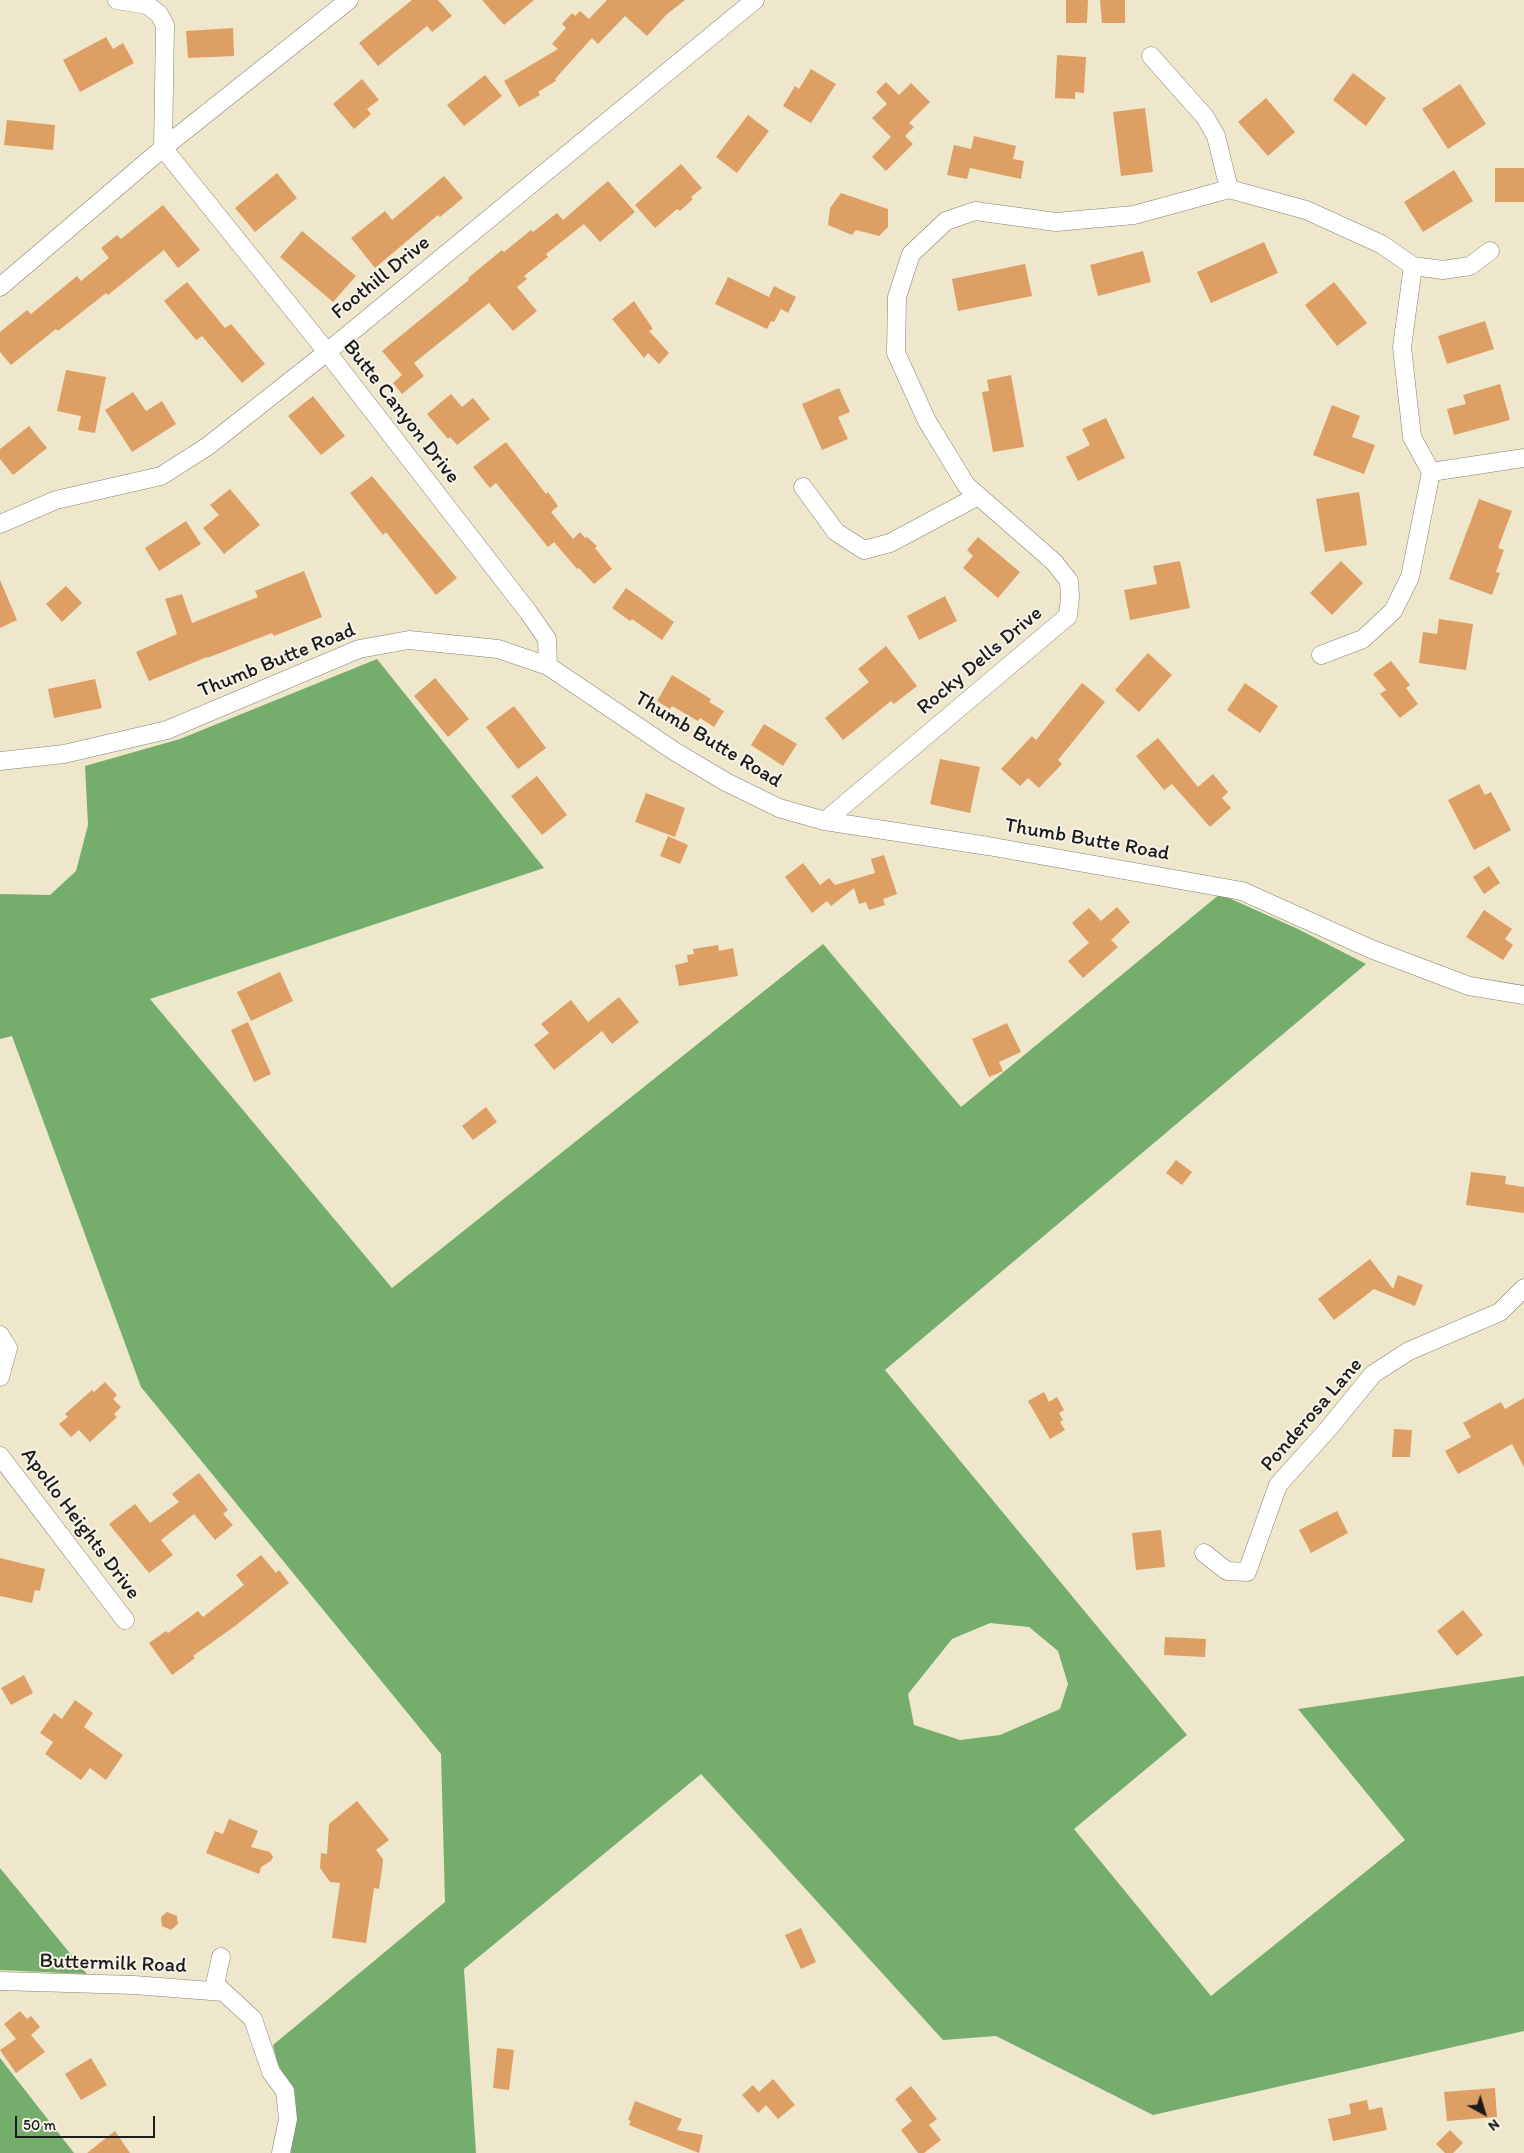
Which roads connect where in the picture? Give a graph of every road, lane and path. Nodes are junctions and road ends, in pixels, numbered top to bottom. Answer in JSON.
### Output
{"nodes":[{"id":1,"x":117,"y":0,"type":"edge"},
{"id":2,"x":349,"y":0,"type":"edge"},
{"id":3,"x":755,"y":0,"type":"edge"},
{"id":4,"x":1151,"y":56,"type":"dead end"},
{"id":5,"x":163,"y":148,"type":"junction"},
{"id":6,"x":1229,"y":189,"type":"junction"},
{"id":7,"x":1490,"y":251,"type":"dead end"},
{"id":8,"x":1413,"y":266,"type":"junction"},
{"id":9,"x":0,"y":287,"type":"edge"},
{"id":10,"x":327,"y":352,"type":"junction"},
{"id":11,"x":1524,"y":458,"type":"edge"},
{"id":12,"x":1431,"y":472,"type":"junction"},
{"id":13,"x":803,"y":487,"type":"dead end"},
{"id":14,"x":978,"y":496,"type":"junction"},
{"id":15,"x":0,"y":524,"type":"edge"},
{"id":16,"x":1321,"y":655,"type":"dead end"},
{"id":17,"x":548,"y":666,"type":"junction"},
{"id":18,"x":0,"y":761,"type":"edge"},
{"id":19,"x":825,"y":821,"type":"junction"},
{"id":20,"x":1524,"y":995,"type":"edge"},
{"id":21,"x":1524,"y":1288,"type":"edge"},
{"id":22,"x":0,"y":1335,"type":"edge"},
{"id":23,"x":0,"y":1377,"type":"edge"},
{"id":24,"x":0,"y":1456,"type":"edge"},
{"id":25,"x":1204,"y":1553,"type":"dead end"},
{"id":26,"x":125,"y":1620,"type":"dead end"},
{"id":27,"x":221,"y":1957,"type":"dead end"},
{"id":28,"x":0,"y":1981,"type":"edge"},
{"id":29,"x":224,"y":1992,"type":"junction"},
{"id":30,"x":281,"y":2153,"type":"edge"}],
"edges":[{"from":1,"to":5,"type":"street"},
{"from":2,"to":5,"type":"street"},
{"from":3,"to":10,"type":"street","name":"Foothill Drive"},
{"from":4,"to":6,"type":"street"},
{"from":5,"to":9,"type":"street"},
{"from":5,"to":10,"type":"street","name":"Butte Canyon Drive"},
{"from":6,"to":8,"type":"street"},
{"from":6,"to":14,"type":"street","name":"Rocky Dells Drive"},
{"from":7,"to":8,"type":"street"},
{"from":8,"to":12,"type":"street"},
{"from":10,"to":15,"type":"street","name":"Foothill Drive"},
{"from":10,"to":17,"type":"street","name":"Butte Canyon Drive"},
{"from":11,"to":12,"type":"street"},
{"from":12,"to":16,"type":"street"},
{"from":13,"to":14,"type":"street"},
{"from":14,"to":19,"type":"street","name":"Rocky Dells Drive"},
{"from":17,"to":18,"type":"street","name":"Thumb Butte Road"},
{"from":17,"to":19,"type":"street","name":"Thumb Butte Road"},
{"from":19,"to":20,"type":"street","name":"Thumb Butte Road"},
{"from":21,"to":25,"type":"street","name":"Ponderosa Lane"},
{"from":22,"to":23,"type":"street"},
{"from":24,"to":26,"type":"street","name":"Apollo Heights Drive"},
{"from":27,"to":29,"type":"street"},
{"from":28,"to":29,"type":"street","name":"Buttermilk Road"},
{"from":29,"to":30,"type":"street"}]}
